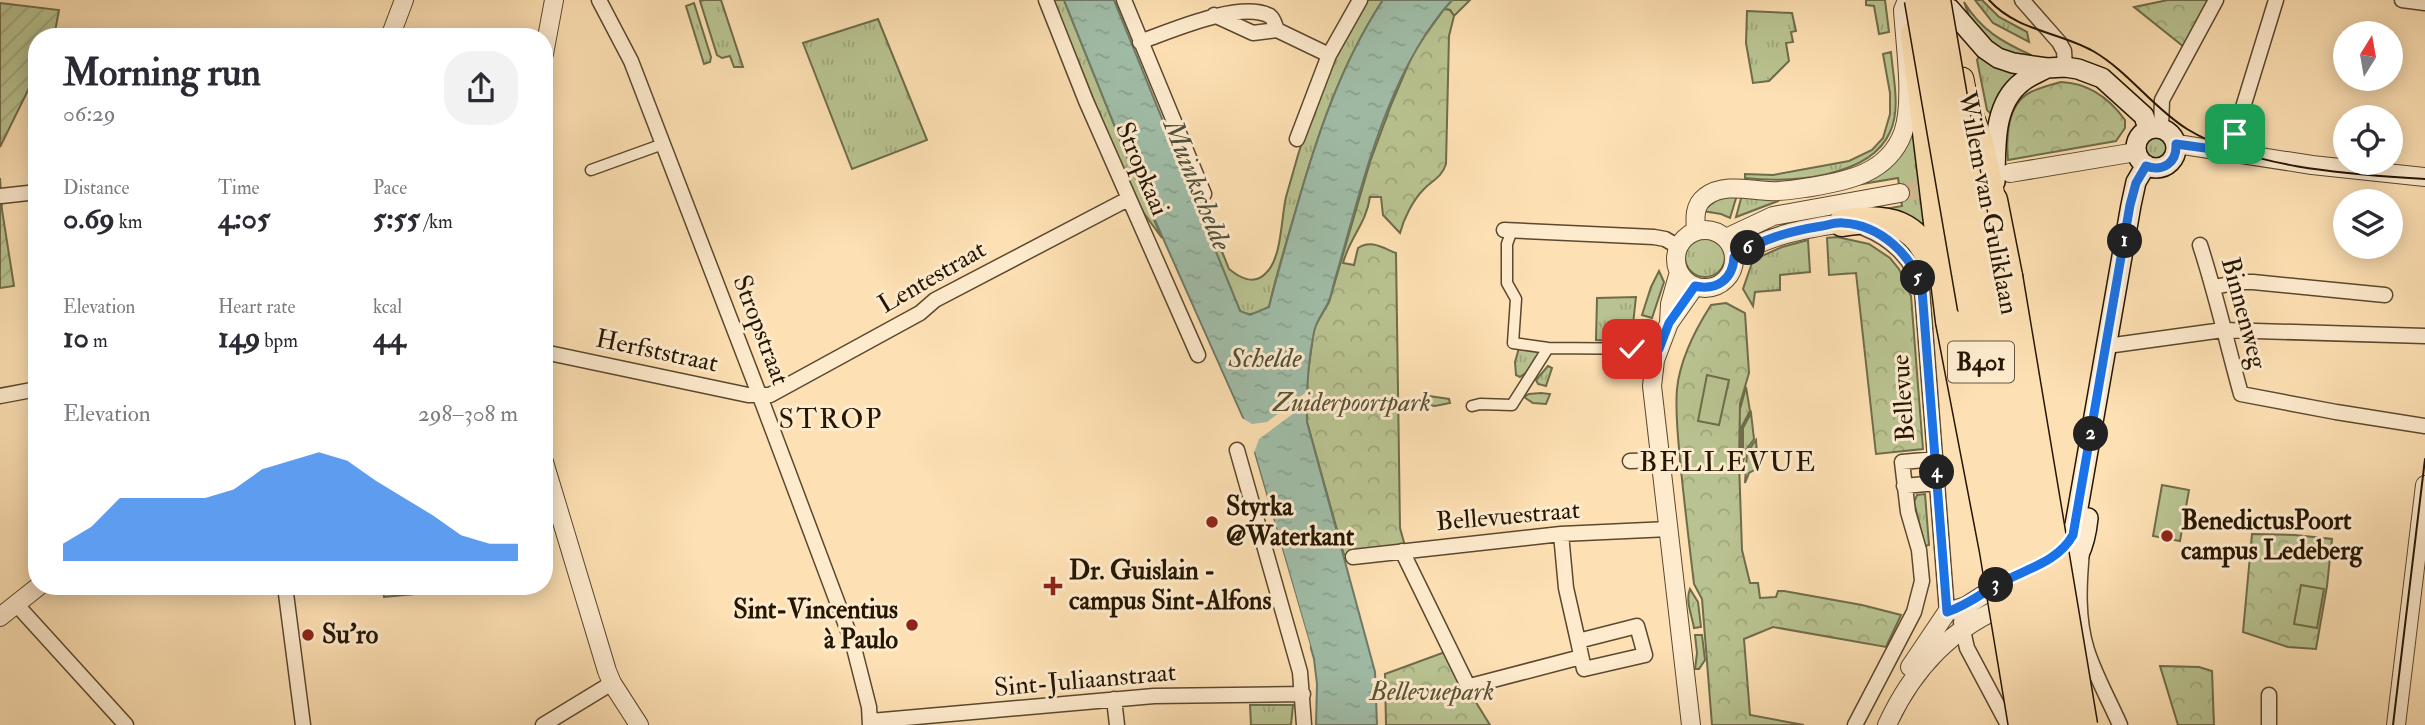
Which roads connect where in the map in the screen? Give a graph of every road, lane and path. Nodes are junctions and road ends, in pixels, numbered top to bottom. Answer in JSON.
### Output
{"nodes":[{"id":1,"x":404,"y":0,"type":"edge"},
{"id":2,"x":554,"y":0,"type":"edge"},
{"id":3,"x":599,"y":0,"type":"edge"},
{"id":4,"x":1046,"y":0,"type":"edge"},
{"id":5,"x":1124,"y":0,"type":"edge"},
{"id":6,"x":1360,"y":0,"type":"edge"},
{"id":7,"x":2022,"y":0,"type":"edge"},
{"id":8,"x":2216,"y":0,"type":"edge"},
{"id":9,"x":2276,"y":0,"type":"edge"},
{"id":10,"x":2402,"y":0,"type":"edge"},
{"id":11,"x":1945,"y":3,"type":"edge"},
{"id":12,"x":2425,"y":3,"type":"edge"},
{"id":13,"x":1912,"y":4,"type":"edge"},
{"id":14,"x":1214,"y":15,"type":"junction"},
{"id":15,"x":393,"y":28,"type":"edge"},
{"id":16,"x":549,"y":28,"type":"edge"},
{"id":17,"x":1278,"y":30,"type":"junction"},
{"id":18,"x":1140,"y":42,"type":"junction"},
{"id":19,"x":1329,"y":55,"type":"junction"},
{"id":20,"x":2056,"y":67,"type":"junction"},
{"id":21,"x":1966,"y":100,"type":"junction"},
{"id":22,"x":2155,"y":129,"type":"junction"},
{"id":23,"x":1297,"y":139,"type":"dead end"},
{"id":24,"x":663,"y":144,"type":"junction"},
{"id":25,"x":2176,"y":144,"type":"junction"},
{"id":26,"x":2227,"y":151,"type":"junction"},
{"id":27,"x":2141,"y":159,"type":"junction"},
{"id":28,"x":591,"y":170,"type":"dead end"},
{"id":29,"x":2010,"y":173,"type":"dead end"},
{"id":30,"x":2424,"y":177,"type":"edge"},
{"id":31,"x":28,"y":193,"type":"edge"},
{"id":32,"x":1900,"y":193,"type":"tunnel mouth"},
{"id":33,"x":1204,"y":194,"type":"dead end"},
{"id":34,"x":1,"y":196,"type":"edge"},
{"id":35,"x":1128,"y":199,"type":"junction"},
{"id":36,"x":1994,"y":200,"type":"junction"},
{"id":37,"x":1842,"y":223,"type":"junction"},
{"id":38,"x":1508,"y":230,"type":"joint"},
{"id":39,"x":1696,"y":231,"type":"junction"},
{"id":40,"x":1726,"y":238,"type":"junction"},
{"id":41,"x":2200,"y":245,"type":"dead end"},
{"id":42,"x":1679,"y":247,"type":"junction"},
{"id":43,"x":1734,"y":257,"type":"junction"},
{"id":44,"x":1679,"y":272,"type":"junction"},
{"id":45,"x":1695,"y":286,"type":"junction"},
{"id":46,"x":2214,"y":288,"type":"junction"},
{"id":47,"x":2385,"y":295,"type":"dead end"},
{"id":48,"x":1949,"y":321,"type":"junction"},
{"id":49,"x":1669,"y":323,"type":"junction"},
{"id":50,"x":2223,"y":330,"type":"junction"},
{"id":51,"x":2425,"y":336,"type":"edge"},
{"id":52,"x":1548,"y":348,"type":"junction"},
{"id":53,"x":1659,"y":349,"type":"junction"},
{"id":54,"x":553,"y":354,"type":"edge"},
{"id":55,"x":1198,"y":355,"type":"dead end"},
{"id":56,"x":2105,"y":356,"type":"junction"},
{"id":57,"x":28,"y":391,"type":"edge"},
{"id":58,"x":0,"y":396,"type":"edge"},
{"id":59,"x":760,"y":396,"type":"junction"},
{"id":60,"x":1472,"y":406,"type":"dead end"},
{"id":61,"x":2425,"y":426,"type":"edge"},
{"id":62,"x":1237,"y":450,"type":"dead end"},
{"id":63,"x":1936,"y":459,"type":"junction"},
{"id":64,"x":1660,"y":460,"type":"junction"},
{"id":65,"x":1630,"y":461,"type":"dead end"},
{"id":66,"x":1937,"y":483,"type":"junction"},
{"id":67,"x":2425,"y":485,"type":"edge"},
{"id":68,"x":1904,"y":486,"type":"junction"},
{"id":69,"x":553,"y":491,"type":"edge"},
{"id":70,"x":1669,"y":528,"type":"junction"},
{"id":71,"x":1560,"y":534,"type":"junction"},
{"id":72,"x":2082,"y":550,"type":"junction"},
{"id":73,"x":1402,"y":551,"type":"junction"},
{"id":74,"x":1353,"y":557,"type":"dead end"},
{"id":75,"x":2038,"y":565,"type":"junction"},
{"id":76,"x":2043,"y":592,"type":"junction"},
{"id":77,"x":28,"y":595,"type":"edge"},
{"id":78,"x":286,"y":595,"type":"edge"},
{"id":79,"x":16,"y":604,"type":"junction"},
{"id":80,"x":1966,"y":606,"type":"junction"},
{"id":81,"x":1947,"y":612,"type":"junction"},
{"id":82,"x":0,"y":617,"type":"edge"},
{"id":83,"x":1963,"y":630,"type":"junction"},
{"id":84,"x":1578,"y":641,"type":"junction"},
{"id":85,"x":1581,"y":657,"type":"junction"},
{"id":86,"x":612,"y":683,"type":"junction"},
{"id":87,"x":1303,"y":694,"type":"junction"},
{"id":88,"x":2269,"y":695,"type":"dead end"},
{"id":89,"x":1114,"y":699,"type":"junction"},
{"id":90,"x":1896,"y":707,"type":"junction"},
{"id":91,"x":871,"y":723,"type":"edge"},
{"id":92,"x":126,"y":725,"type":"edge"},
{"id":93,"x":303,"y":725,"type":"edge"},
{"id":94,"x":543,"y":725,"type":"edge"},
{"id":95,"x":639,"y":725,"type":"edge"},
{"id":96,"x":1117,"y":725,"type":"edge"},
{"id":97,"x":1304,"y":725,"type":"edge"},
{"id":98,"x":1691,"y":725,"type":"edge"},
{"id":99,"x":1855,"y":725,"type":"edge"},
{"id":100,"x":1887,"y":725,"type":"edge"},
{"id":101,"x":2008,"y":725,"type":"edge"},
{"id":102,"x":2022,"y":725,"type":"edge"},
{"id":103,"x":2043,"y":725,"type":"edge"},
{"id":104,"x":2062,"y":725,"type":"edge"},
{"id":105,"x":2084,"y":725,"type":"edge"},
{"id":106,"x":2120,"y":725,"type":"edge"},
{"id":107,"x":2269,"y":725,"type":"edge"},
{"id":108,"x":2396,"y":725,"type":"edge"}],
"edges":[{"from":1,"to":15,"type":"street"},
{"from":2,"to":16,"type":"street"},
{"from":3,"to":24,"type":"street","name":"Stropstraat"},
{"from":4,"to":35,"type":"street","name":"Stropkaai"},
{"from":5,"to":18,"type":"street"},
{"from":6,"to":19,"type":"street"},
{"from":7,"to":20,"type":"street"},
{"from":8,"to":22,"type":"street"},
{"from":9,"to":26,"type":"street"},
{"from":10,"to":12,"type":"street"},
{"from":11,"to":20,"type":"main road"},
{"from":11,"to":21,"type":"main road","name":"Willem van Guliklaan"},
{"from":11,"to":104,"type":"highway","number":"B401","bridge":true},
{"from":13,"to":39,"type":"street"},
{"from":13,"to":48,"type":"highway"},
{"from":13,"to":75,"type":"main road","name":"Willem van Guliklaan"},
{"from":13,"to":103,"type":"highway","number":"B401","bridge":true},
{"from":14,"to":17,"type":"street"},
{"from":14,"to":17,"type":"street"},
{"from":14,"to":18,"type":"street"},
{"from":17,"to":19,"type":"street"},
{"from":18,"to":33,"type":"street"},
{"from":19,"to":23,"type":"street"},
{"from":20,"to":22,"type":"main road"},
{"from":20,"to":36,"type":"main road"},
{"from":21,"to":36,"type":"main road"},
{"from":21,"to":75,"type":"main road","name":"Willem van Guliklaan"},
{"from":22,"to":25,"type":"main road"},
{"from":22,"to":27,"type":"main road"},
{"from":24,"to":28,"type":"street"},
{"from":24,"to":59,"type":"street","name":"Stropstraat"},
{"from":25,"to":26,"type":"street"},
{"from":25,"to":27,"type":"main road"},
{"from":26,"to":30,"type":"street"},
{"from":27,"to":29,"type":"street"},
{"from":27,"to":56,"type":"main road"},
{"from":31,"to":34,"type":"street"},
{"from":32,"to":40,"type":"street"},
{"from":35,"to":55,"type":"street","name":"Stropkaai"},
{"from":35,"to":59,"type":"street","name":"Lentestraat"},
{"from":36,"to":105,"type":"highway","bridge":true},
{"from":37,"to":43,"type":"street"},
{"from":37,"to":48,"type":"highway"},
{"from":37,"to":63,"type":"street","name":"Bellevue"},
{"from":38,"to":42,"type":"street"},
{"from":38,"to":52,"type":"street"},
{"from":39,"to":40,"type":"street"},
{"from":39,"to":42,"type":"street"},
{"from":40,"to":43,"type":"street"},
{"from":41,"to":46,"type":"street","name":"Binnenweg"},
{"from":42,"to":44,"type":"street"},
{"from":43,"to":45,"type":"street"},
{"from":44,"to":45,"type":"street"},
{"from":44,"to":49,"type":"street"},
{"from":45,"to":49,"type":"street"},
{"from":46,"to":47,"type":"street"},
{"from":46,"to":50,"type":"street","name":"Binnenweg"},
{"from":48,"to":102,"type":"highway","bridge":true},
{"from":49,"to":53,"type":"street"},
{"from":50,"to":51,"type":"street"},
{"from":50,"to":56,"type":"street"},
{"from":50,"to":61,"type":"street","name":"Binnenweg"},
{"from":52,"to":53,"type":"street"},
{"from":52,"to":60,"type":"street"},
{"from":53,"to":64,"type":"street"},
{"from":54,"to":59,"type":"street","name":"Herfststraat"},
{"from":56,"to":72,"type":"main road"},
{"from":56,"to":75,"type":"main road"},
{"from":57,"to":58,"type":"street"},
{"from":59,"to":91,"type":"street","name":"Stropstraat"},
{"from":62,"to":87,"type":"street"},
{"from":63,"to":66,"type":"street","name":"Bellevue"},
{"from":63,"to":68,"type":"street"},
{"from":64,"to":65,"type":"street"},
{"from":64,"to":70,"type":"street"},
{"from":66,"to":68,"type":"street"},
{"from":66,"to":81,"type":"street","name":"Bellevue"},
{"from":67,"to":108,"type":"street"},
{"from":68,"to":99,"type":"street"},
{"from":69,"to":86,"type":"street"},
{"from":70,"to":71,"type":"street","name":"Bellevuestraat"},
{"from":70,"to":98,"type":"street"},
{"from":71,"to":73,"type":"street","name":"Bellevuestraat"},
{"from":71,"to":84,"type":"street"},
{"from":72,"to":76,"type":"main road"},
{"from":72,"to":106,"type":"street"},
{"from":73,"to":74,"type":"street","name":"Bellevuestraat"},
{"from":73,"to":85,"type":"street"},
{"from":75,"to":76,"type":"main road"},
{"from":75,"to":80,"type":"street"},
{"from":76,"to":83,"type":"street"},
{"from":76,"to":104,"type":"main road"},
{"from":76,"to":105,"type":"main road"},
{"from":77,"to":79,"type":"street"},
{"from":78,"to":93,"type":"street"},
{"from":79,"to":82,"type":"street"},
{"from":79,"to":92,"type":"street"},
{"from":80,"to":81,"type":"street"},
{"from":80,"to":83,"type":"street"},
{"from":81,"to":90,"type":"street"},
{"from":83,"to":90,"type":"street"},
{"from":83,"to":101,"type":"street"},
{"from":84,"to":85,"type":"street"},
{"from":84,"to":85,"type":"street"},
{"from":86,"to":94,"type":"street"},
{"from":86,"to":95,"type":"street"},
{"from":87,"to":89,"type":"street","name":"Sint-Juliaanstraat"},
{"from":87,"to":97,"type":"street"},
{"from":88,"to":107,"type":"street"},
{"from":89,"to":91,"type":"street","name":"Sint-Juliaanstraat"},
{"from":89,"to":96,"type":"street"},
{"from":90,"to":100,"type":"street"}]}
